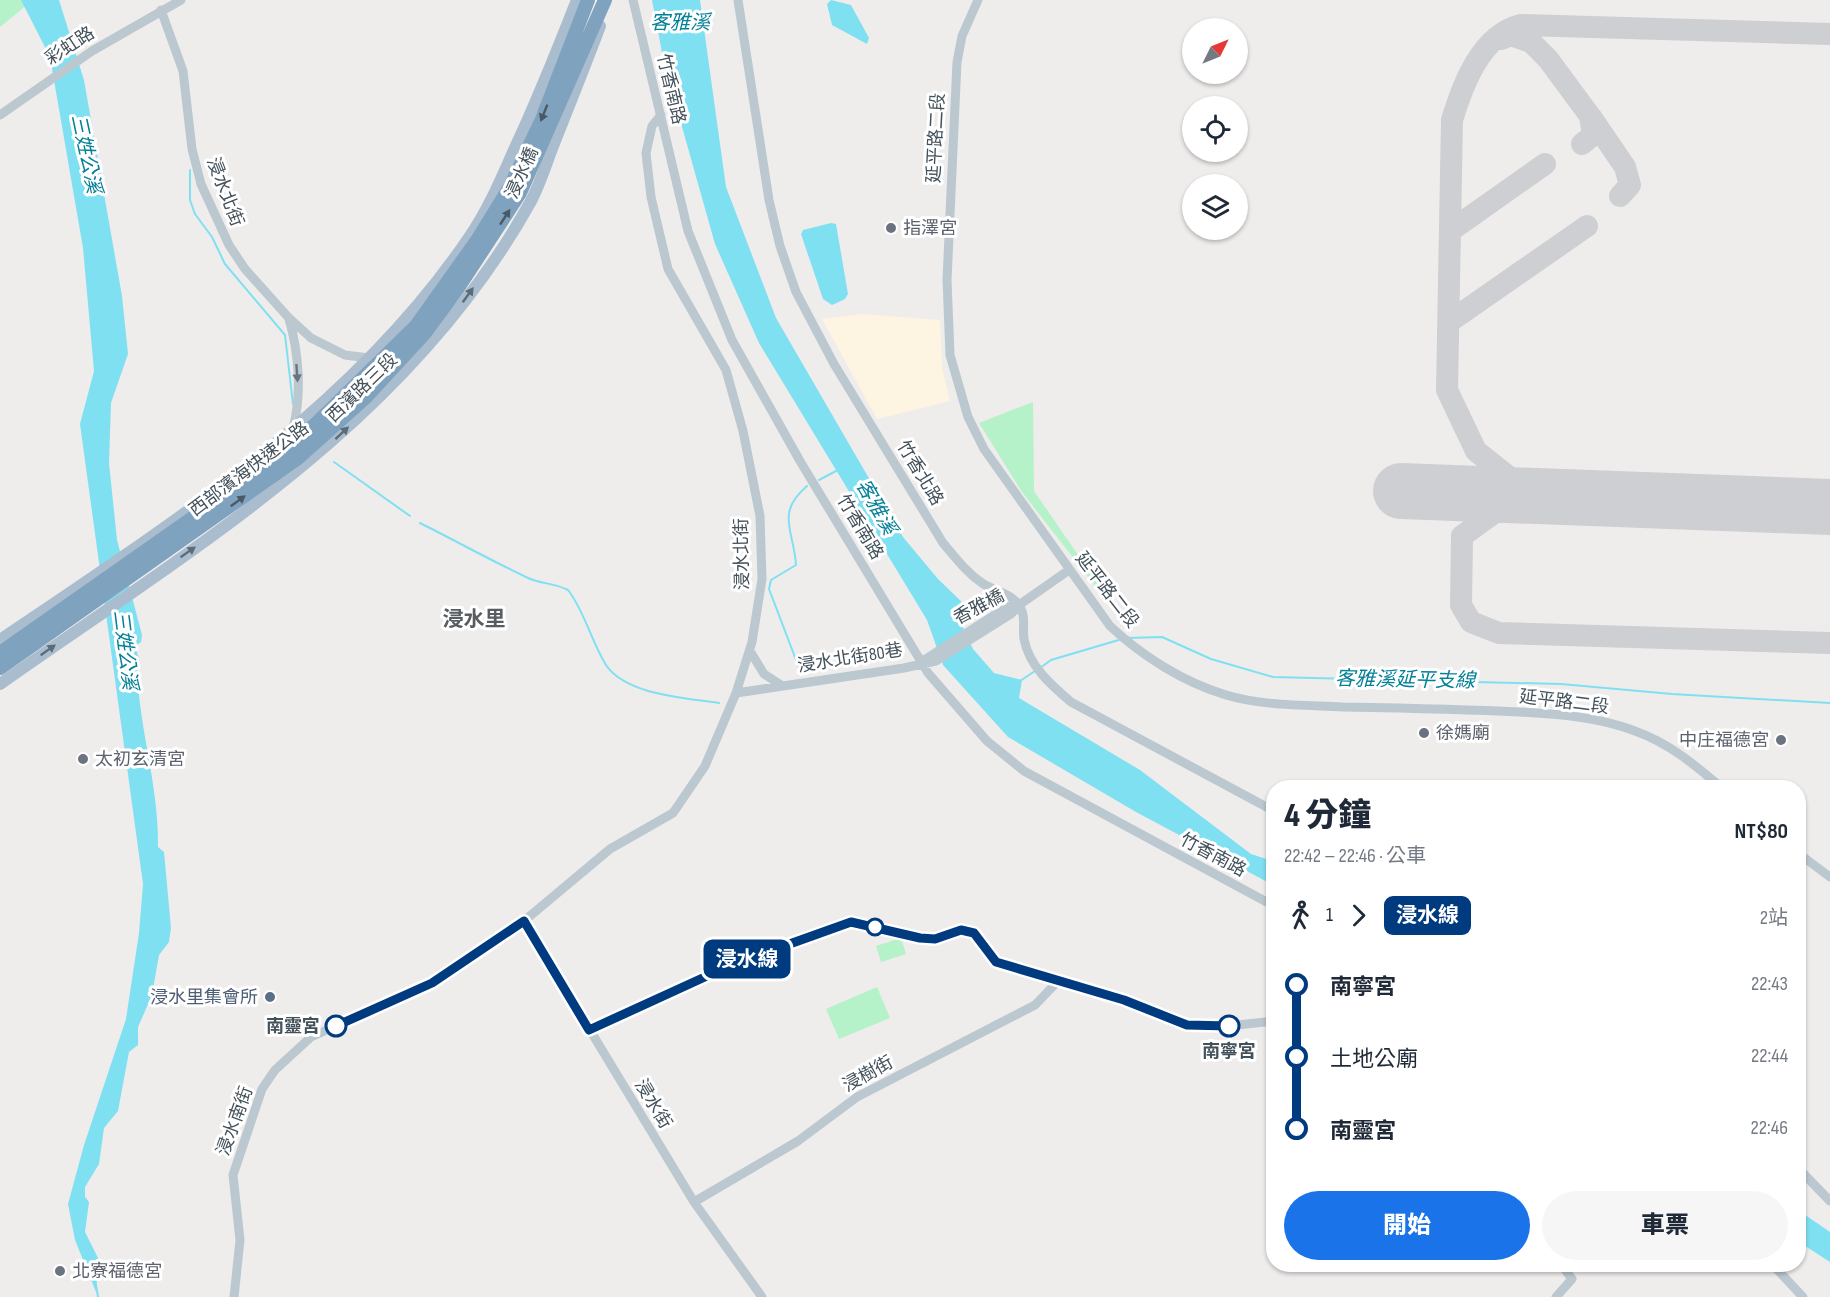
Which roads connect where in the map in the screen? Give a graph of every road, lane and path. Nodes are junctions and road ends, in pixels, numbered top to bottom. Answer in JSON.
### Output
{"nodes":[{"id":1,"x":181,"y":0,"type":"edge"},
{"id":2,"x":577,"y":0,"type":"edge"},
{"id":3,"x":588,"y":0,"type":"edge"},
{"id":4,"x":604,"y":0,"type":"edge"},
{"id":5,"x":610,"y":0,"type":"edge"},
{"id":6,"x":633,"y":0,"type":"edge"},
{"id":7,"x":738,"y":0,"type":"edge"},
{"id":8,"x":978,"y":0,"type":"edge"},
{"id":9,"x":161,"y":10,"type":"junction"},
{"id":10,"x":0,"y":115,"type":"edge"},
{"id":11,"x":661,"y":115,"type":"junction"},
{"id":12,"x":288,"y":317,"type":"junction"},
{"id":13,"x":420,"y":331,"type":"junction"},
{"id":14,"x":369,"y":358,"type":"junction"},
{"id":15,"x":293,"y":428,"type":"junction"},
{"id":16,"x":1069,"y":570,"type":"junction"},
{"id":17,"x":139,"y":572,"type":"junction"},
{"id":18,"x":101,"y":592,"type":"junction"},
{"id":19,"x":1018,"y":605,"type":"junction"},
{"id":20,"x":0,"y":640,"type":"edge"},
{"id":21,"x":750,"y":651,"type":"junction"},
{"id":22,"x":0,"y":652,"type":"edge"},
{"id":23,"x":921,"y":662,"type":"junction"},
{"id":24,"x":0,"y":668,"type":"edge"},
{"id":25,"x":0,"y":684,"type":"edge"},
{"id":26,"x":784,"y":686,"type":"junction"},
{"id":27,"x":736,"y":693,"type":"junction"},
{"id":28,"x":1713,"y":780,"type":"edge"},
{"id":29,"x":1266,"y":807,"type":"edge"},
{"id":30,"x":1806,"y":859,"type":"edge"},
{"id":31,"x":1830,"y":877,"type":"edge"},
{"id":32,"x":1266,"y":902,"type":"edge"},
{"id":33,"x":524,"y":921,"type":"junction"},
{"id":34,"x":1266,"y":1022,"type":"edge"},
{"id":35,"x":1806,"y":1176,"type":"edge"},
{"id":36,"x":1830,"y":1201,"type":"edge"},
{"id":37,"x":694,"y":1202,"type":"junction"},
{"id":38,"x":1567,"y":1272,"type":"edge"},
{"id":39,"x":1780,"y":1272,"type":"edge"},
{"id":40,"x":234,"y":1297,"type":"edge"},
{"id":41,"x":762,"y":1297,"type":"edge"},
{"id":42,"x":1556,"y":1297,"type":"edge"},
{"id":43,"x":1803,"y":1297,"type":"edge"}],
"edges":[{"from":1,"to":9,"type":"street"},
{"from":2,"to":13,"type":"main road","name":"浸水橋"},
{"from":3,"to":13,"type":"highway","name":"浸水橋","one_way":true},
{"from":13,"to":4,"type":"highway","name":"浸水橋","one_way":true},
{"from":13,"to":5,"type":"main road","name":"浸水橋","one_way":true},
{"from":6,"to":11,"type":"street","name":"竹香南路"},
{"from":7,"to":19,"type":"street","name":"竹香北路"},
{"from":8,"to":16,"type":"street","name":"延平路二段"},
{"from":9,"to":10,"type":"street","name":"彩虹路"},
{"from":9,"to":12,"type":"street","name":"浸水北街"},
{"from":11,"to":21,"type":"street","name":"浸水北街"},
{"from":11,"to":23,"type":"street","name":"竹香南路"},
{"from":12,"to":14,"type":"street","name":"浸水北街"},
{"from":12,"to":15,"type":"street","name":"浸水北街","one_way":true},
{"from":13,"to":14,"type":"main road","name":"西濱路三段"},
{"from":13,"to":17,"type":"highway","name":"西部濱海快速公路"},
{"from":17,"to":13,"type":"main road","name":"西濱路三段","one_way":true},
{"from":14,"to":15,"type":"main road","name":"西濱路三段"},
{"from":15,"to":18,"type":"main road","name":"西濱路三段"},
{"from":16,"to":19,"type":"street"},
{"from":16,"to":28,"type":"street","name":"延平路二段"},
{"from":17,"to":18,"type":"highway","name":"西部濱海快速公路"},
{"from":17,"to":18,"type":"main road","name":"西濱路三段"},
{"from":18,"to":20,"type":"main road"},
{"from":18,"to":22,"type":"highway"},
{"from":18,"to":24,"type":"highway"},
{"from":25,"to":18,"type":"main road","one_way":true},
{"from":19,"to":23,"type":"street","name":"香雅橋"},
{"from":19,"to":29,"type":"street"},
{"from":21,"to":26,"type":"street","name":"浸水北街80巷"},
{"from":21,"to":27,"type":"street","name":"浸水北街"},
{"from":23,"to":26,"type":"street","name":"浸水北街80巷"},
{"from":23,"to":32,"type":"street","name":"竹香南路"},
{"from":26,"to":27,"type":"street","name":"浸水北街80巷"},
{"from":27,"to":33,"type":"street","name":"浸水北街"},
{"from":30,"to":31,"type":"street"},
{"from":33,"to":37,"type":"street","name":"浸水街"},
{"from":33,"to":40,"type":"street","name":"浸水南街"},
{"from":34,"to":37,"type":"street","name":"浸樹街"},
{"from":35,"to":36,"type":"street"},
{"from":37,"to":41,"type":"street","name":"浸水街"},
{"from":38,"to":42,"type":"street"},
{"from":39,"to":43,"type":"street"}]}
